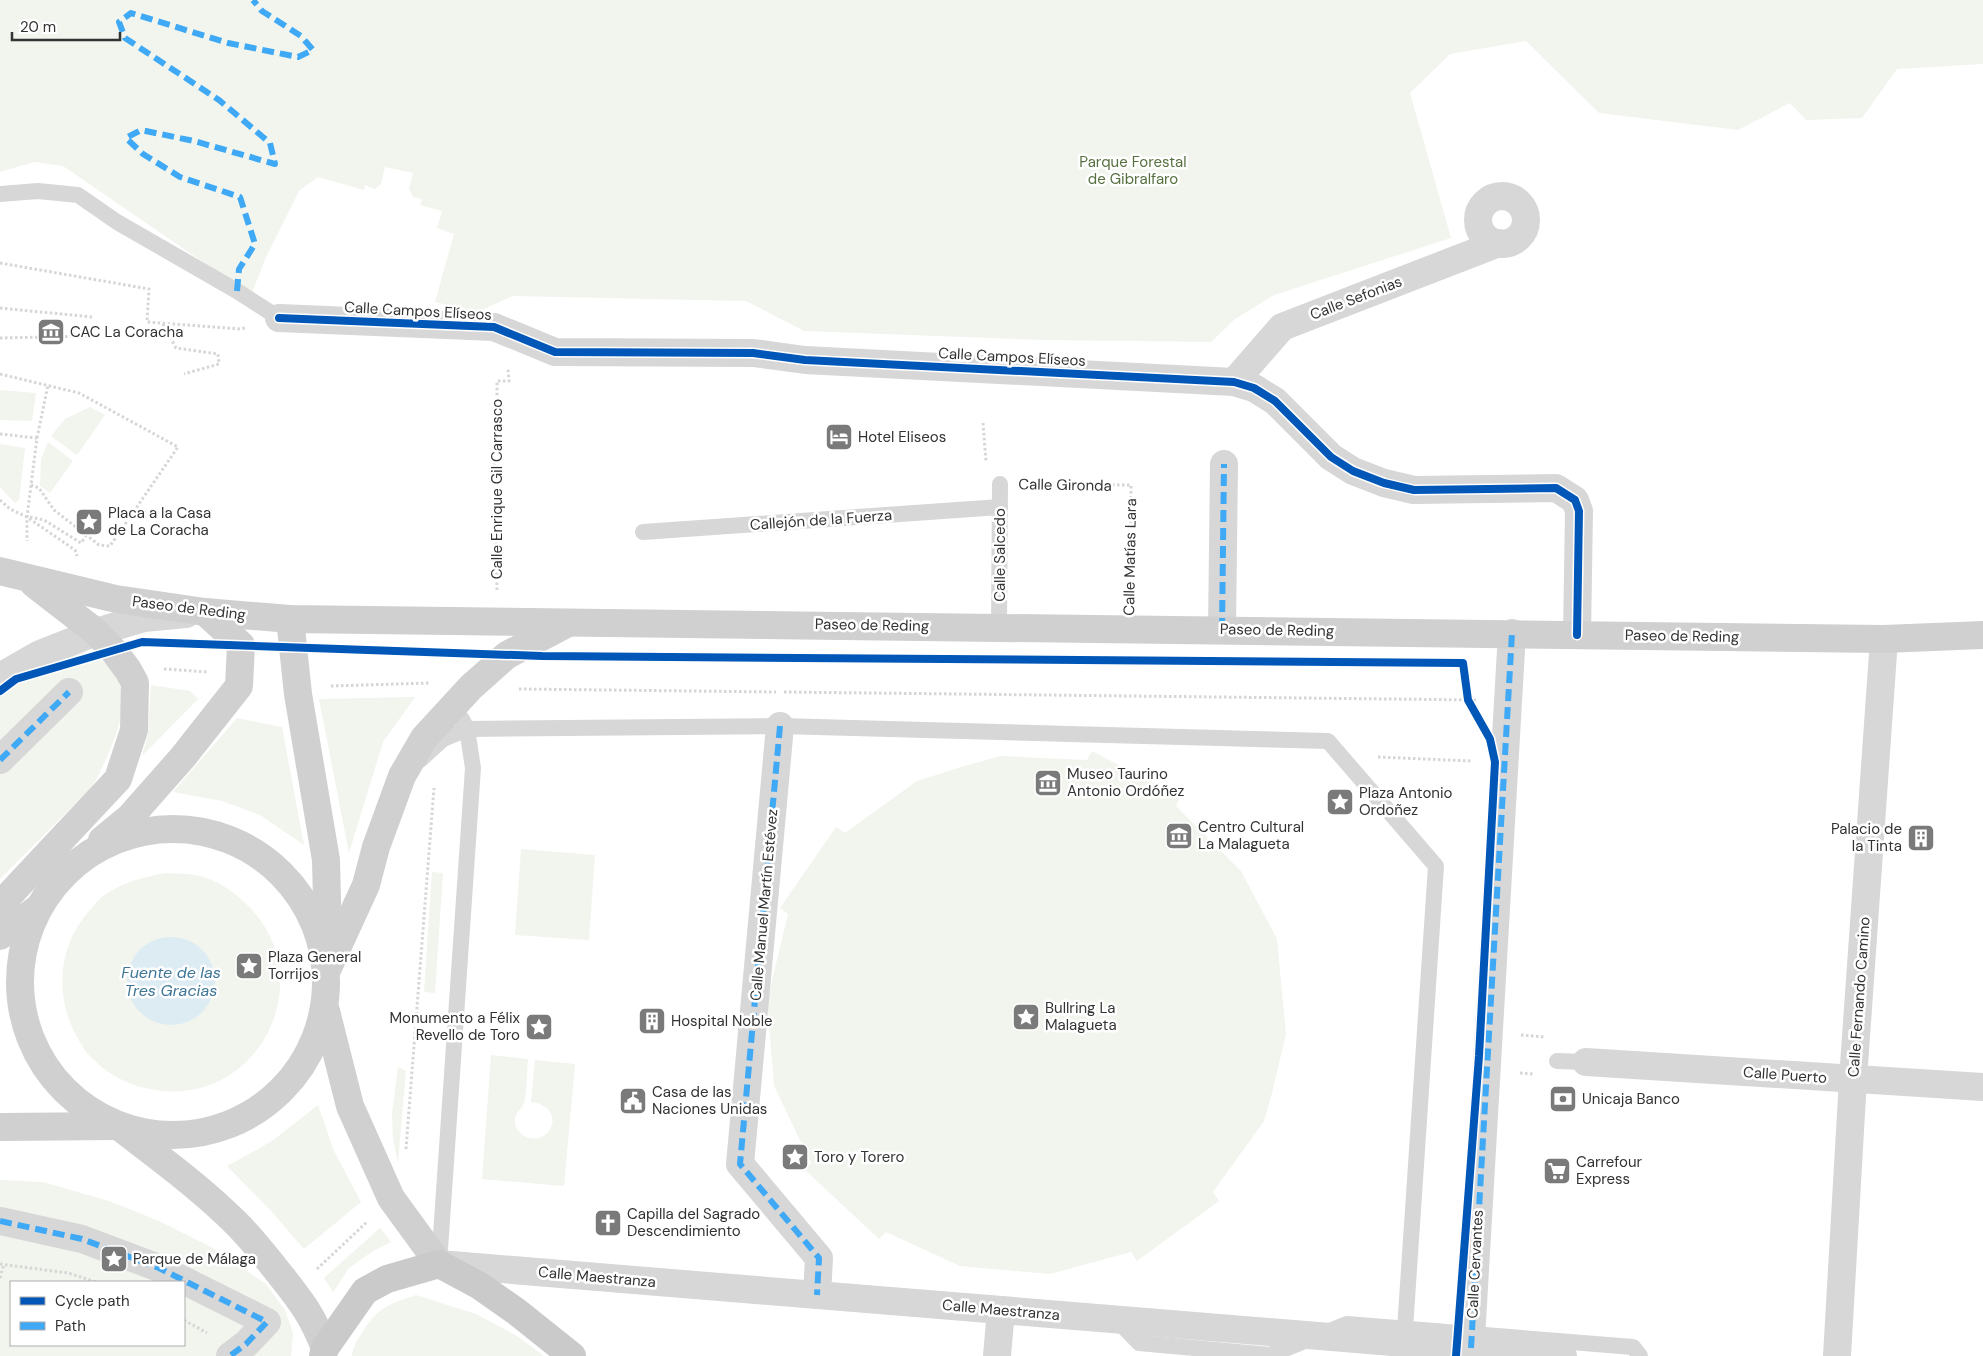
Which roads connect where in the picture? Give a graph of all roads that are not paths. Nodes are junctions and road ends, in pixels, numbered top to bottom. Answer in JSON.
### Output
{"nodes":[{"id":1,"x":0,"y":194,"type":"edge"},
{"id":2,"x":1499,"y":244,"type":"dead end"},
{"id":3,"x":279,"y":318,"type":"joint"},
{"id":4,"x":1234,"y":382,"type":"junction"},
{"id":5,"x":1224,"y":464,"type":"dead end"},
{"id":6,"x":1000,"y":484,"type":"road end"},
{"id":7,"x":1000,"y":507,"type":"junction"},
{"id":8,"x":643,"y":532,"type":"dead end"},
{"id":9,"x":0,"y":571,"type":"edge"},
{"id":10,"x":26,"y":578,"type":"junction"},
{"id":11,"x":205,"y":612,"type":"junction"},
{"id":12,"x":290,"y":618,"type":"junction"},
{"id":13,"x":572,"y":621,"type":"junction"},
{"id":14,"x":999,"y":627,"type":"junction"},
{"id":15,"x":1222,"y":630,"type":"junction"},
{"id":16,"x":96,"y":632,"type":"junction"},
{"id":17,"x":1512,"y":633,"type":"junction"},
{"id":18,"x":1983,"y":634,"type":"edge"},
{"id":19,"x":1577,"y":635,"type":"junction"},
{"id":20,"x":1884,"y":639,"type":"junction"},
{"id":21,"x":241,"y":645,"type":"junction"},
{"id":22,"x":0,"y":677,"type":"edge"},
{"id":23,"x":69,"y":692,"type":"dead end"},
{"id":24,"x":455,"y":703,"type":"junction"},
{"id":25,"x":780,"y":726,"type":"junction"},
{"id":26,"x":467,"y":729,"type":"junction"},
{"id":27,"x":0,"y":760,"type":"edge"},
{"id":28,"x":402,"y":776,"type":"junction"},
{"id":29,"x":75,"y":864,"type":"junction"},
{"id":30,"x":0,"y":905,"type":"edge"},
{"id":31,"x":37,"y":909,"type":"junction"},
{"id":32,"x":0,"y":936,"type":"edge"},
{"id":33,"x":328,"y":968,"type":"junction"},
{"id":34,"x":326,"y":1011,"type":"junction"},
{"id":35,"x":1557,"y":1061,"type":"dead end"},
{"id":36,"x":1586,"y":1062,"type":"joint"},
{"id":37,"x":1853,"y":1079,"type":"junction"},
{"id":38,"x":1983,"y":1087,"type":"edge"},
{"id":39,"x":119,"y":1126,"type":"junction"},
{"id":40,"x":0,"y":1127,"type":"edge"},
{"id":41,"x":0,"y":1221,"type":"edge"},
{"id":42,"x":439,"y":1264,"type":"junction"},
{"id":43,"x":817,"y":1294,"type":"junction"},
{"id":44,"x":1001,"y":1310,"type":"junction"},
{"id":45,"x":1406,"y":1328,"type":"junction"},
{"id":46,"x":1317,"y":1336,"type":"junction"},
{"id":47,"x":1470,"y":1352,"type":"edge"},
{"id":48,"x":325,"y":1353,"type":"edge"},
{"id":49,"x":230,"y":1356,"type":"edge"},
{"id":50,"x":572,"y":1356,"type":"edge"},
{"id":51,"x":997,"y":1356,"type":"edge"},
{"id":52,"x":1563,"y":1356,"type":"edge"},
{"id":53,"x":1640,"y":1356,"type":"edge"},
{"id":54,"x":1837,"y":1356,"type":"edge"}],
"edges":[{"from":1,"to":3,"type":"lane"},
{"from":2,"to":4,"type":"street","name":"Calle Sefonias"},
{"from":3,"to":4,"type":"street","name":"Calle Campos Elíseos"},
{"from":4,"to":19,"type":"street","name":"Calle Campos Elíseos"},
{"from":5,"to":15,"type":"street"},
{"from":6,"to":7,"type":"lane","name":"Calle Salcedo"},
{"from":7,"to":8,"type":"lane","name":"Callejón de la Fuerza"},
{"from":7,"to":14,"type":"lane","name":"Calle Salcedo"},
{"from":9,"to":10,"type":"main road","name":"Paseo de Reding"},
{"from":10,"to":11,"type":"main road","name":"Paseo de Reding"},
{"from":10,"to":16,"type":"main road"},
{"from":11,"to":12,"type":"main road","name":"Paseo de Reding"},
{"from":11,"to":16,"type":"street"},
{"from":11,"to":21,"type":"main road"},
{"from":12,"to":13,"type":"main road","name":"Paseo de Reding"},
{"from":12,"to":21,"type":"main road"},
{"from":12,"to":33,"type":"main road"},
{"from":13,"to":14,"type":"main road","name":"Paseo de Reding"},
{"from":13,"to":24,"type":"main road"},
{"from":14,"to":15,"type":"main road","name":"Paseo de Reding"},
{"from":15,"to":17,"type":"main road","name":"Paseo de Reding"},
{"from":16,"to":22,"type":"street"},
{"from":16,"to":30,"type":"main road"},
{"from":17,"to":19,"type":"main road","name":"Paseo de Reding"},
{"from":17,"to":47,"type":"street","name":"Calle Cervantes"},
{"from":18,"to":20,"type":"main road","name":"Paseo de Reding"},
{"from":19,"to":20,"type":"main road","name":"Paseo de Reding"},
{"from":20,"to":37,"type":"street","name":"Calle Fernando Camino"},
{"from":21,"to":29,"type":"main road"},
{"from":23,"to":27,"type":"street"},
{"from":24,"to":26,"type":"lane"},
{"from":24,"to":28,"type":"main road"},
{"from":25,"to":26,"type":"lane"},
{"from":25,"to":43,"type":"street","name":"Calle Manuel Martín Estévez"},
{"from":25,"to":45,"type":"lane"},
{"from":26,"to":28,"type":"lane"},
{"from":26,"to":42,"type":"lane"},
{"from":28,"to":33,"type":"main road"},
{"from":29,"to":31,"type":"main road"},
{"from":29,"to":33,"type":"main road"},
{"from":31,"to":32,"type":"main road"},
{"from":31,"to":39,"type":"main road"},
{"from":33,"to":34,"type":"main road"},
{"from":34,"to":39,"type":"main road"},
{"from":34,"to":42,"type":"main road"},
{"from":35,"to":36,"type":"lane"},
{"from":36,"to":37,"type":"street","name":"Calle Puerto"},
{"from":37,"to":38,"type":"street","name":"Calle Puerto"},
{"from":37,"to":54,"type":"street","name":"Calle Fernando Camino"},
{"from":39,"to":40,"type":"main road"},
{"from":39,"to":48,"type":"main road"},
{"from":41,"to":49,"type":"street"},
{"from":42,"to":43,"type":"street","name":"Calle Maestranza"},
{"from":42,"to":48,"type":"main road"},
{"from":42,"to":50,"type":"main road"},
{"from":43,"to":44,"type":"street","name":"Calle Maestranza"},
{"from":44,"to":46,"type":"street","name":"Calle Maestranza"},
{"from":44,"to":51,"type":"street"},
{"from":45,"to":46,"type":"lane"},
{"from":45,"to":53,"type":"lane"},
{"from":46,"to":47,"type":"street","name":"Calle Maestranza"},
{"from":47,"to":52,"type":"street","name":"Calle Maestranza"}]}
